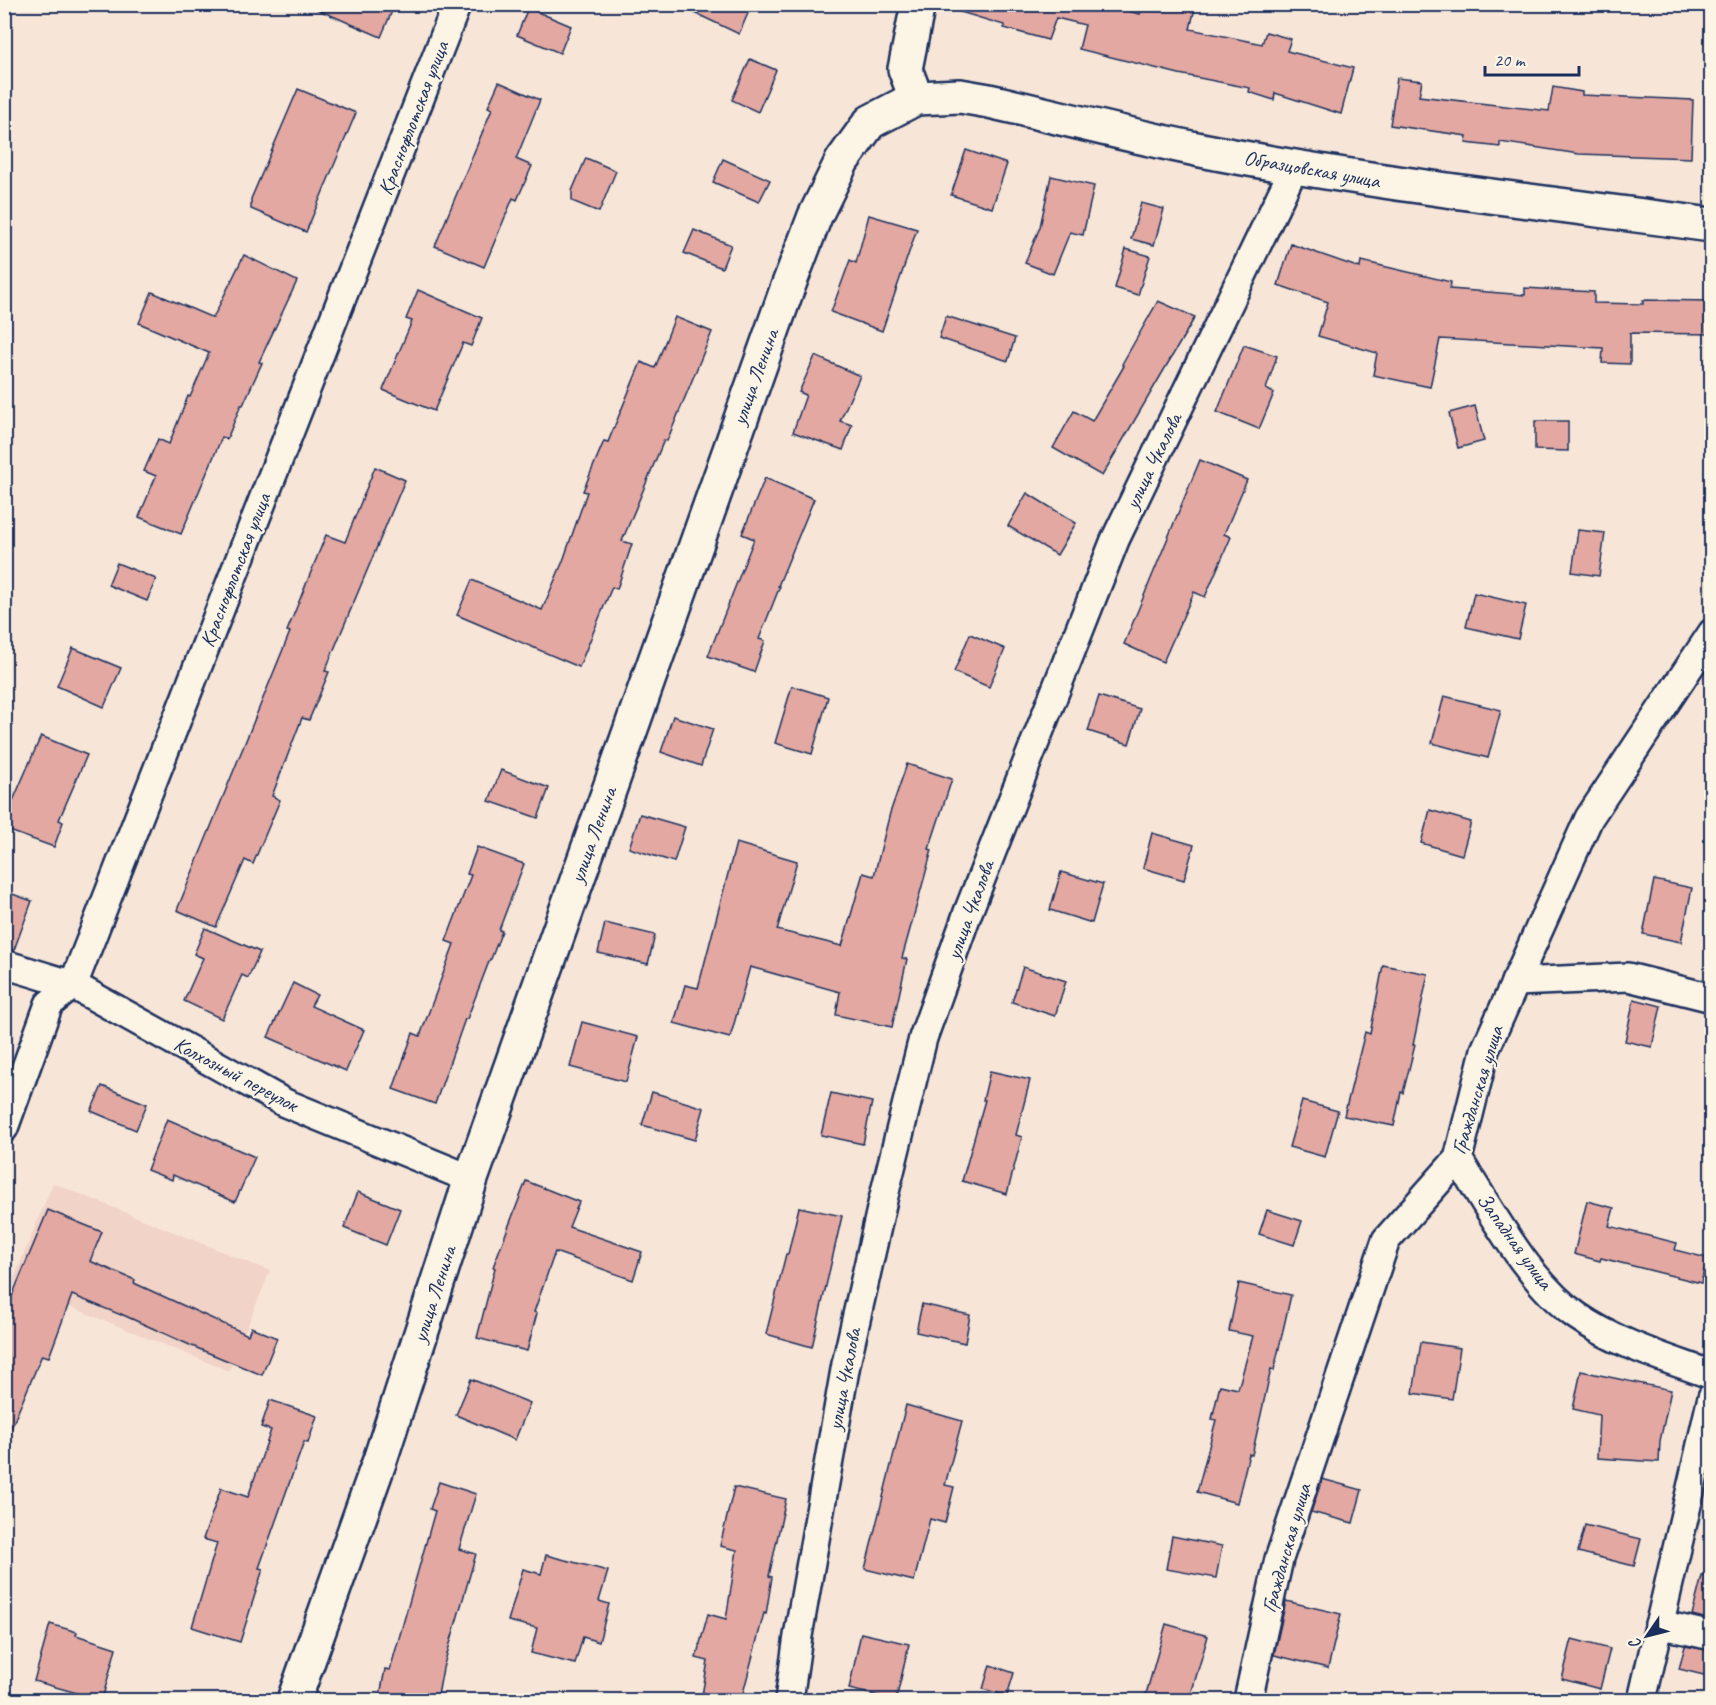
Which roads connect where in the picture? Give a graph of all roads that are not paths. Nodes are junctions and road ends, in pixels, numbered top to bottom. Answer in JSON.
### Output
{"nodes":[{"id":1,"x":457,"y":4,"type":"edge"},
{"id":2,"x":918,"y":4,"type":"edge"},
{"id":3,"x":916,"y":98,"type":"junction"},
{"id":4,"x":1295,"y":166,"type":"junction"},
{"id":5,"x":1712,"y":225,"type":"edge"},
{"id":6,"x":1712,"y":633,"type":"edge"},
{"id":7,"x":4,"y":964,"type":"edge"},
{"id":8,"x":1515,"y":982,"type":"junction"},
{"id":9,"x":72,"y":985,"type":"junction"},
{"id":10,"x":1712,"y":998,"type":"edge"},
{"id":11,"x":4,"y":1128,"type":"edge"},
{"id":12,"x":1458,"y":1159,"type":"junction"},
{"id":13,"x":471,"y":1179,"type":"junction"},
{"id":14,"x":1712,"y":1375,"type":"edge"},
{"id":15,"x":1712,"y":1397,"type":"edge"},
{"id":16,"x":1659,"y":1624,"type":"junction"},
{"id":17,"x":1712,"y":1636,"type":"edge"},
{"id":18,"x":294,"y":1701,"type":"edge"},
{"id":19,"x":789,"y":1701,"type":"edge"},
{"id":20,"x":1248,"y":1701,"type":"edge"},
{"id":21,"x":1642,"y":1701,"type":"edge"}],
"edges":[{"from":1,"to":9,"type":"street","name":"Краснофлотская улица"},
{"from":2,"to":3,"type":"main road"},
{"from":3,"to":4,"type":"main road","name":"Образцовская улица"},
{"from":3,"to":13,"type":"main road","name":"улица Ленина"},
{"from":4,"to":5,"type":"main road","name":"Образцовская улица"},
{"from":4,"to":19,"type":"street","name":"улица Чкалова"},
{"from":6,"to":8,"type":"street","name":"Гражданская улица"},
{"from":7,"to":9,"type":"street","name":"Колхозный переулок"},
{"from":8,"to":10,"type":"street"},
{"from":8,"to":12,"type":"street","name":"Гражданская улица"},
{"from":9,"to":11,"type":"street","name":"Краснофлотская улица"},
{"from":9,"to":13,"type":"street","name":"Колхозный переулок"},
{"from":12,"to":14,"type":"street","name":"Западная улица"},
{"from":12,"to":20,"type":"street","name":"Гражданская улица"},
{"from":13,"to":18,"type":"main road","name":"улица Ленина"},
{"from":15,"to":16,"type":"street"},
{"from":16,"to":17,"type":"street"},
{"from":16,"to":21,"type":"street"}]}
